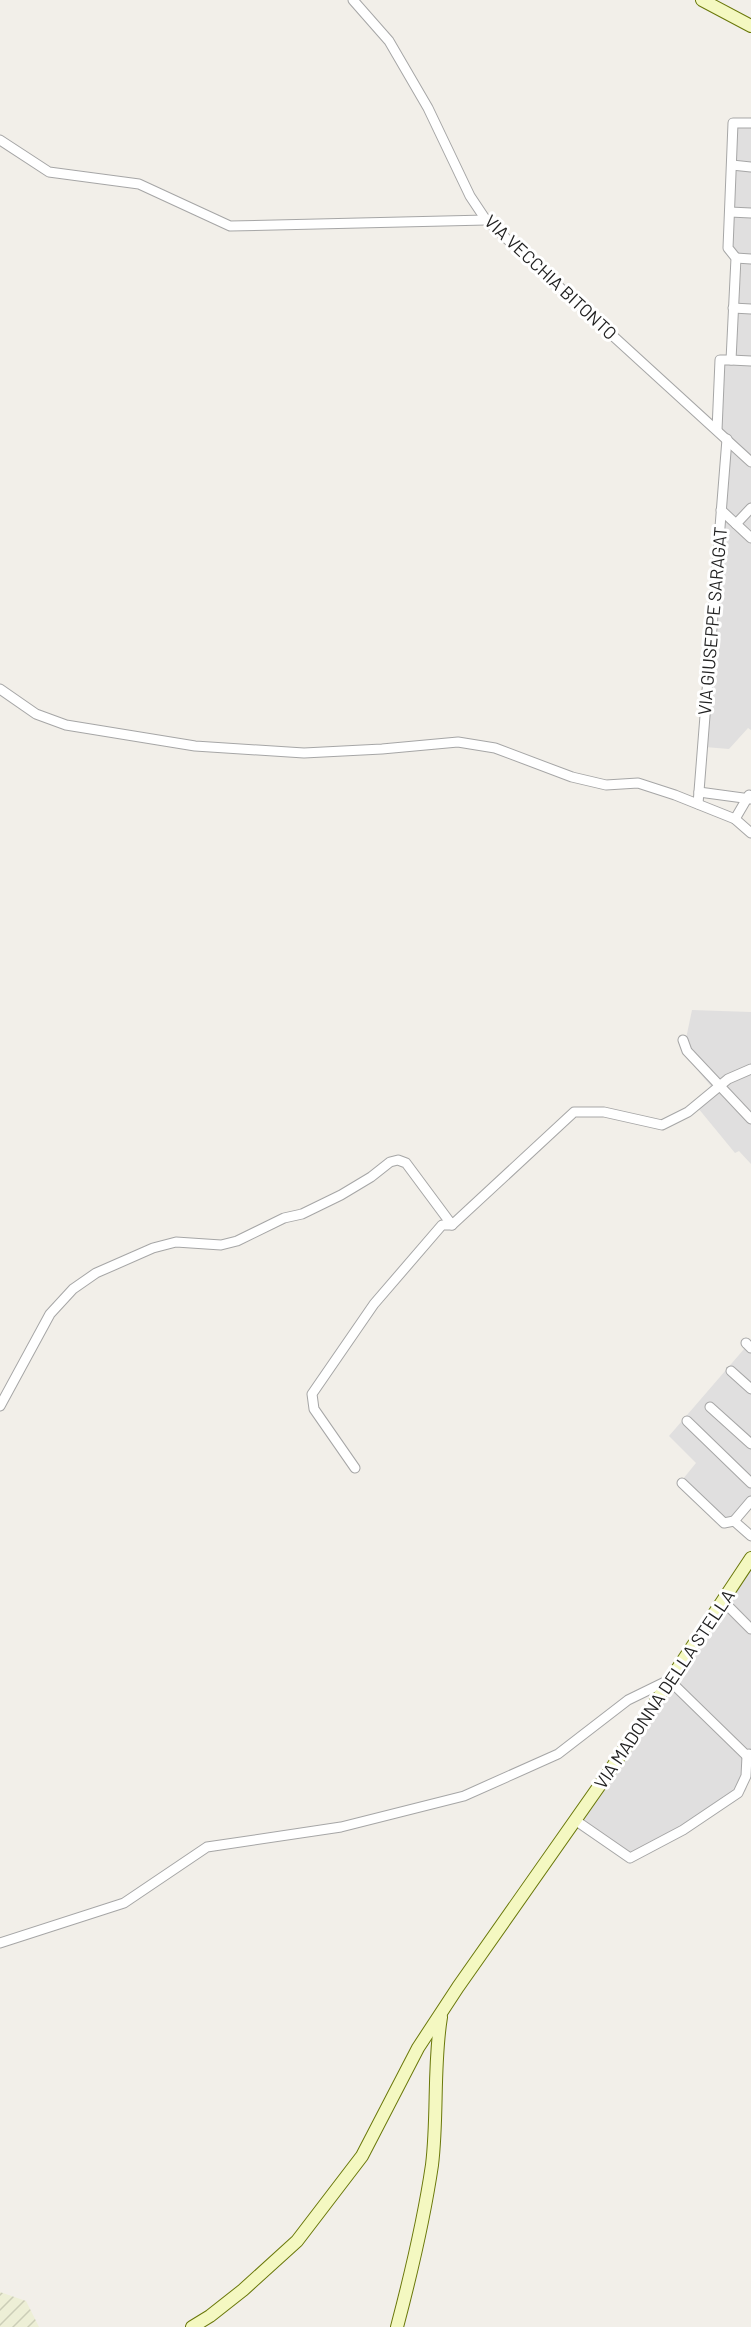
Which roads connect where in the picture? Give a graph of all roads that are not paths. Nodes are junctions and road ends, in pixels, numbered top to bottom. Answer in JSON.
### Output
{"nodes":[{"id":1,"x":353,"y":0,"type":"edge"},
{"id":2,"x":702,"y":0,"type":"edge"},
{"id":3,"x":751,"y":26,"type":"edge"},
{"id":4,"x":751,"y":123,"type":"edge"},
{"id":5,"x":0,"y":140,"type":"edge"},
{"id":6,"x":732,"y":165,"type":"junction"},
{"id":7,"x":751,"y":167,"type":"edge"},
{"id":8,"x":730,"y":212,"type":"junction"},
{"id":9,"x":751,"y":213,"type":"edge"},
{"id":10,"x":486,"y":220,"type":"junction"},
{"id":11,"x":736,"y":258,"type":"junction"},
{"id":12,"x":751,"y":260,"type":"edge"},
{"id":13,"x":733,"y":308,"type":"junction"},
{"id":14,"x":751,"y":309,"type":"edge"},
{"id":15,"x":731,"y":360,"type":"junction"},
{"id":16,"x":751,"y":361,"type":"edge"},
{"id":17,"x":717,"y":430,"type":"junction"},
{"id":18,"x":727,"y":439,"type":"junction"},
{"id":19,"x":751,"y":462,"type":"edge"},
{"id":20,"x":751,"y":508,"type":"edge"},
{"id":21,"x":721,"y":510,"type":"junction"},
{"id":22,"x":736,"y":524,"type":"junction"},
{"id":23,"x":751,"y":538,"type":"edge"},
{"id":24,"x":0,"y":689,"type":"edge"},
{"id":25,"x":699,"y":792,"type":"junction"},
{"id":26,"x":750,"y":796,"type":"edge"},
{"id":27,"x":698,"y":804,"type":"junction"},
{"id":28,"x":735,"y":819,"type":"junction"},
{"id":29,"x":751,"y":833,"type":"edge"},
{"id":30,"x":683,"y":1040,"type":"dead end"},
{"id":31,"x":751,"y":1069,"type":"edge"},
{"id":32,"x":719,"y":1085,"type":"junction"},
{"id":33,"x":751,"y":1119,"type":"edge"},
{"id":34,"x":452,"y":1225,"type":"junction"},
{"id":35,"x":731,"y":1371,"type":"dead end"},
{"id":36,"x":751,"y":1389,"type":"edge"},
{"id":37,"x":0,"y":1406,"type":"edge"},
{"id":38,"x":710,"y":1407,"type":"dead end"},
{"id":39,"x":687,"y":1421,"type":"dead end"},
{"id":40,"x":751,"y":1444,"type":"edge"},
{"id":41,"x":355,"y":1468,"type":"dead end"},
{"id":42,"x":682,"y":1483,"type":"dead end"},
{"id":43,"x":751,"y":1483,"type":"edge"},
{"id":44,"x":751,"y":1501,"type":"edge"},
{"id":45,"x":734,"y":1521,"type":"junction"},
{"id":46,"x":751,"y":1536,"type":"edge"},
{"id":47,"x":749,"y":1565,"type":"edge"},
{"id":48,"x":722,"y":1600,"type":"junction"},
{"id":49,"x":751,"y":1629,"type":"edge"},
{"id":50,"x":669,"y":1680,"type":"junction"},
{"id":51,"x":749,"y":1754,"type":"edge"},
{"id":52,"x":575,"y":1820,"type":"junction"},
{"id":53,"x":0,"y":1943,"type":"edge"},
{"id":54,"x":442,"y":2010,"type":"junction"},
{"id":55,"x":192,"y":2327,"type":"edge"},
{"id":56,"x":397,"y":2327,"type":"edge"}],
"edges":[{"from":1,"to":10,"type":"street","name":"VIA VECCHIA BITONTO"},
{"from":2,"to":3,"type":"main road"},
{"from":4,"to":6,"type":"street"},
{"from":5,"to":10,"type":"street"},
{"from":6,"to":7,"type":"street"},
{"from":6,"to":8,"type":"street"},
{"from":8,"to":9,"type":"street"},
{"from":8,"to":11,"type":"street"},
{"from":10,"to":17,"type":"street","name":"VIA VECCHIA BITONTO"},
{"from":11,"to":12,"type":"street"},
{"from":11,"to":13,"type":"street"},
{"from":13,"to":14,"type":"street"},
{"from":13,"to":15,"type":"street"},
{"from":15,"to":16,"type":"street"},
{"from":15,"to":17,"type":"street"},
{"from":17,"to":18,"type":"street","name":"VIA VECCHIA BITONTO"},
{"from":18,"to":19,"type":"street","name":"VIA VECCHIA BITONTO"},
{"from":18,"to":21,"type":"street","name":"VIA GIUSEPPE SARAGAT"},
{"from":20,"to":22,"type":"street"},
{"from":21,"to":22,"type":"street"},
{"from":21,"to":25,"type":"street","name":"VIA GIUSEPPE SARAGAT"},
{"from":22,"to":23,"type":"street"},
{"from":24,"to":27,"type":"street"},
{"from":25,"to":26,"type":"street"},
{"from":25,"to":27,"type":"street","name":"VIA GIUSEPPE SARAGAT"},
{"from":26,"to":28,"type":"street"},
{"from":27,"to":28,"type":"street"},
{"from":28,"to":29,"type":"street"},
{"from":30,"to":32,"type":"street"},
{"from":31,"to":32,"type":"street"},
{"from":32,"to":33,"type":"street"},
{"from":32,"to":34,"type":"street"},
{"from":34,"to":37,"type":"street"},
{"from":34,"to":41,"type":"street"},
{"from":35,"to":36,"type":"street"},
{"from":38,"to":40,"type":"street"},
{"from":39,"to":43,"type":"street"},
{"from":42,"to":45,"type":"street"},
{"from":44,"to":45,"type":"street"},
{"from":45,"to":46,"type":"street"},
{"from":47,"to":48,"type":"main road","name":"VIA MADONNA DELLA STELLA"},
{"from":48,"to":49,"type":"street"},
{"from":48,"to":50,"type":"main road","name":"VIA MADONNA DELLA STELLA"},
{"from":50,"to":51,"type":"street"},
{"from":50,"to":52,"type":"main road","name":"VIA MADONNA DELLA STELLA"},
{"from":50,"to":53,"type":"street"},
{"from":51,"to":52,"type":"street"},
{"from":52,"to":54,"type":"main road","name":"VIA MADONNA DELLA STELLA"},
{"from":54,"to":55,"type":"main road","name":"VIA MADONNA DELLA STELLA"},
{"from":54,"to":56,"type":"main road"}]}
